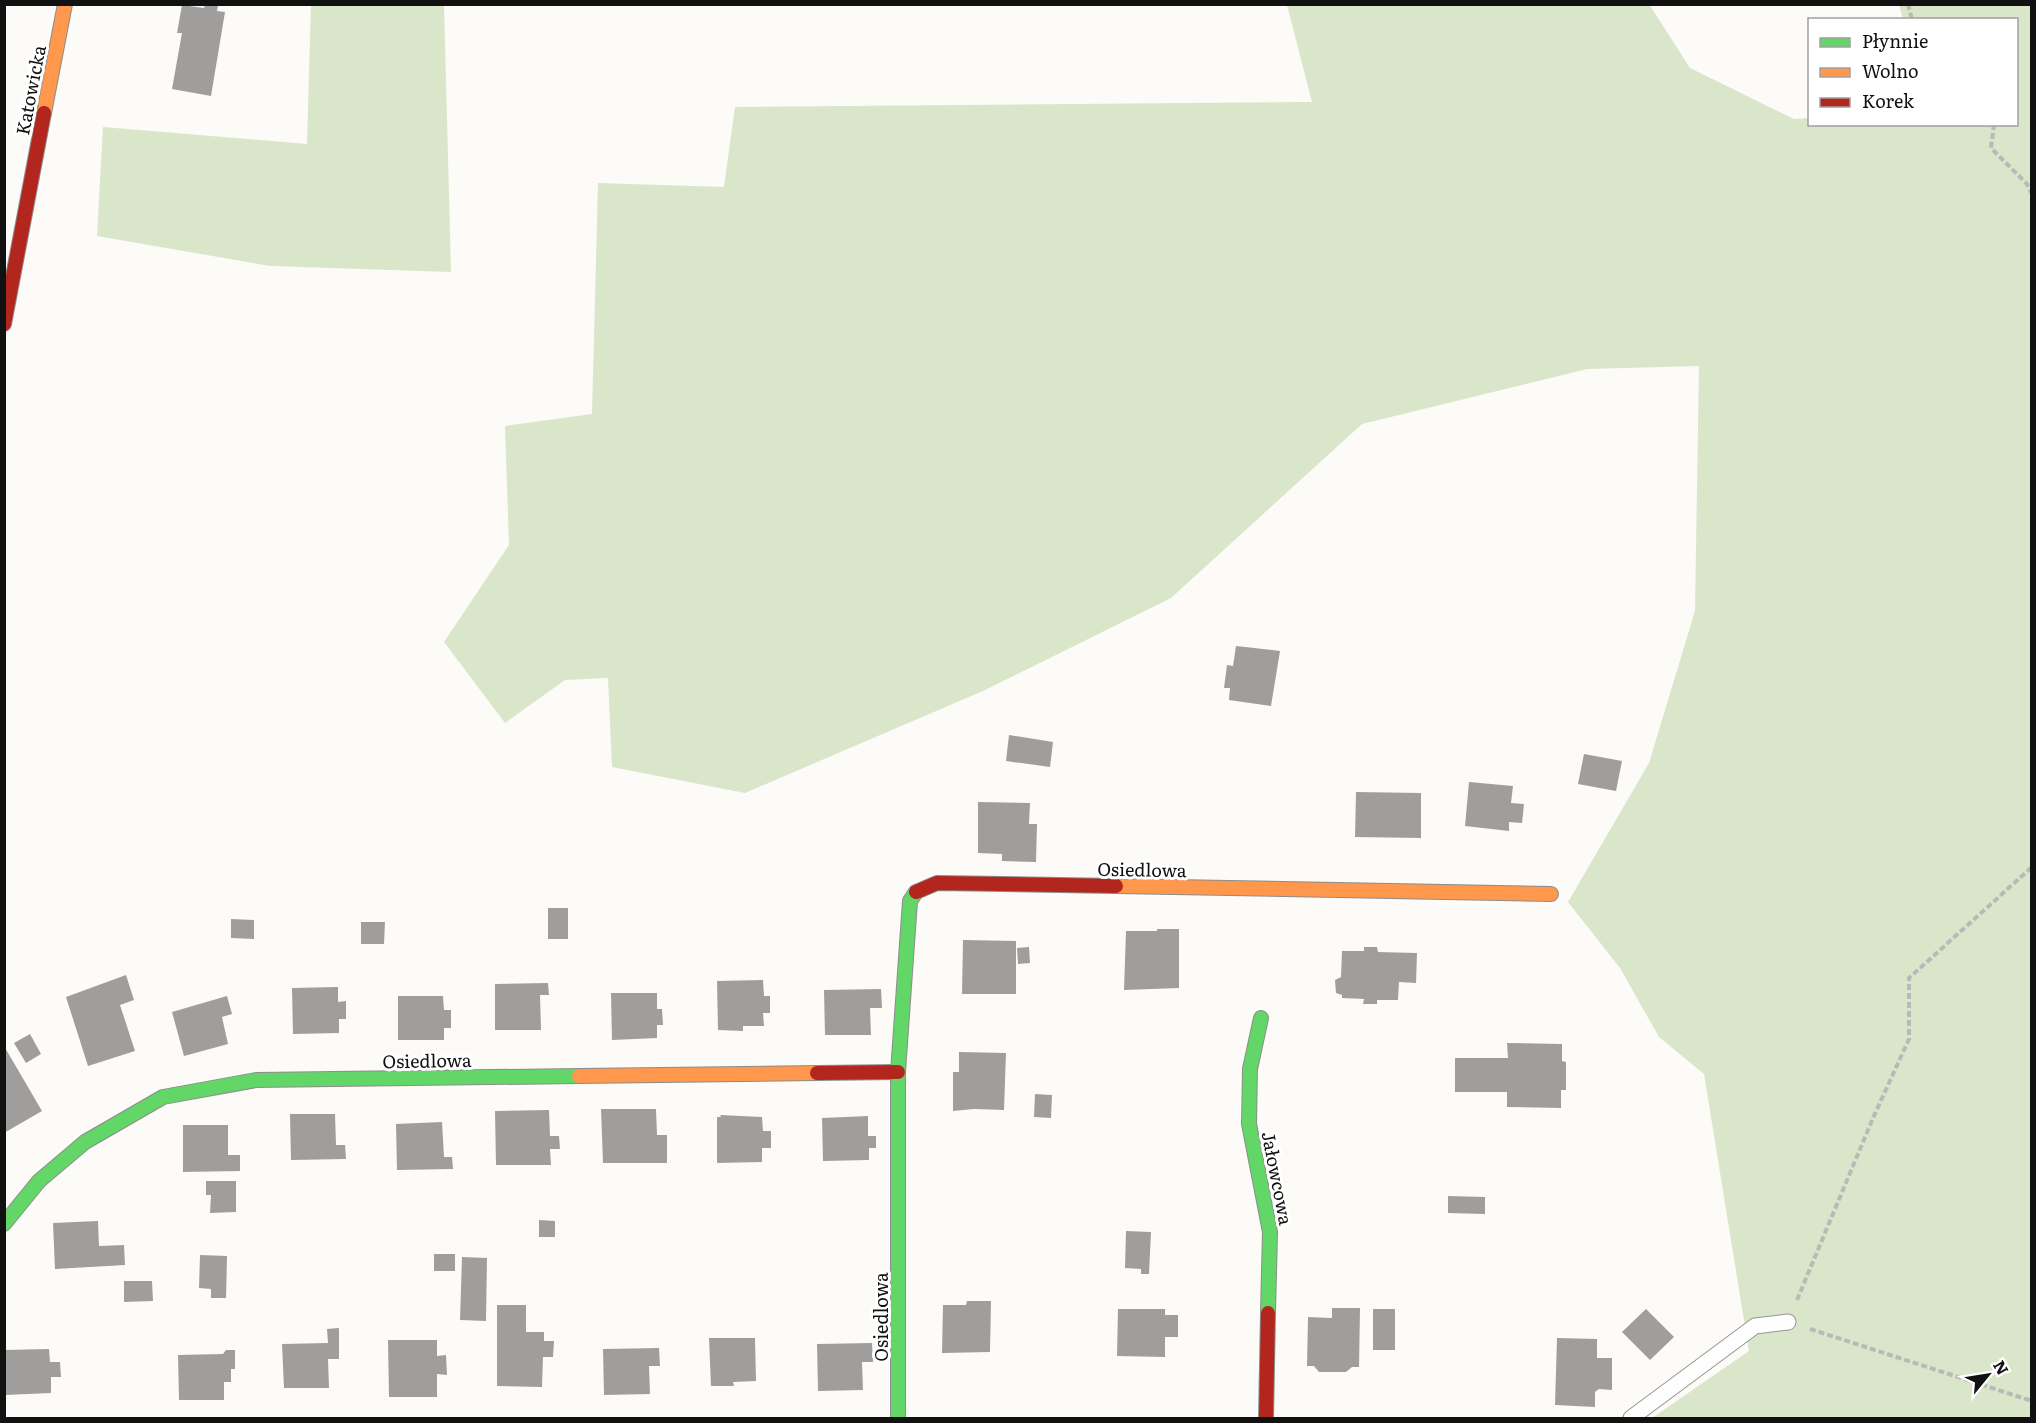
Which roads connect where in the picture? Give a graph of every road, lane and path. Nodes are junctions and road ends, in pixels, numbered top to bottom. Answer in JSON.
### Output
{"nodes":[{"id":1,"x":64,"y":4,"type":"edge"},
{"id":2,"x":1994,"y":126,"type":"edge"},
{"id":3,"x":2031,"y":194,"type":"edge"},
{"id":4,"x":4,"y":324,"type":"edge"},
{"id":5,"x":2031,"y":867,"type":"edge"},
{"id":6,"x":1551,"y":894,"type":"dead end"},
{"id":7,"x":1261,"y":1018,"type":"dead end"},
{"id":8,"x":898,"y":1072,"type":"junction"},
{"id":9,"x":4,"y":1224,"type":"edge"},
{"id":10,"x":1788,"y":1322,"type":"junction"},
{"id":11,"x":2031,"y":1401,"type":"edge"},
{"id":12,"x":898,"y":1419,"type":"edge"},
{"id":13,"x":1266,"y":1419,"type":"edge"},
{"id":14,"x":1631,"y":1419,"type":"edge"}],
"edges":[{"from":1,"to":4,"type":"street","name":"Katowicka"},
{"from":2,"to":3,"type":"path"},
{"from":5,"to":10,"type":"path"},
{"from":6,"to":8,"type":"street","name":"Osiedlowa"},
{"from":7,"to":13,"type":"street","name":"Jałowcowa"},
{"from":8,"to":9,"type":"street","name":"Osiedlowa"},
{"from":8,"to":12,"type":"street","name":"Osiedlowa"},
{"from":10,"to":11,"type":"path"},
{"from":10,"to":14,"type":"lane"}]}
